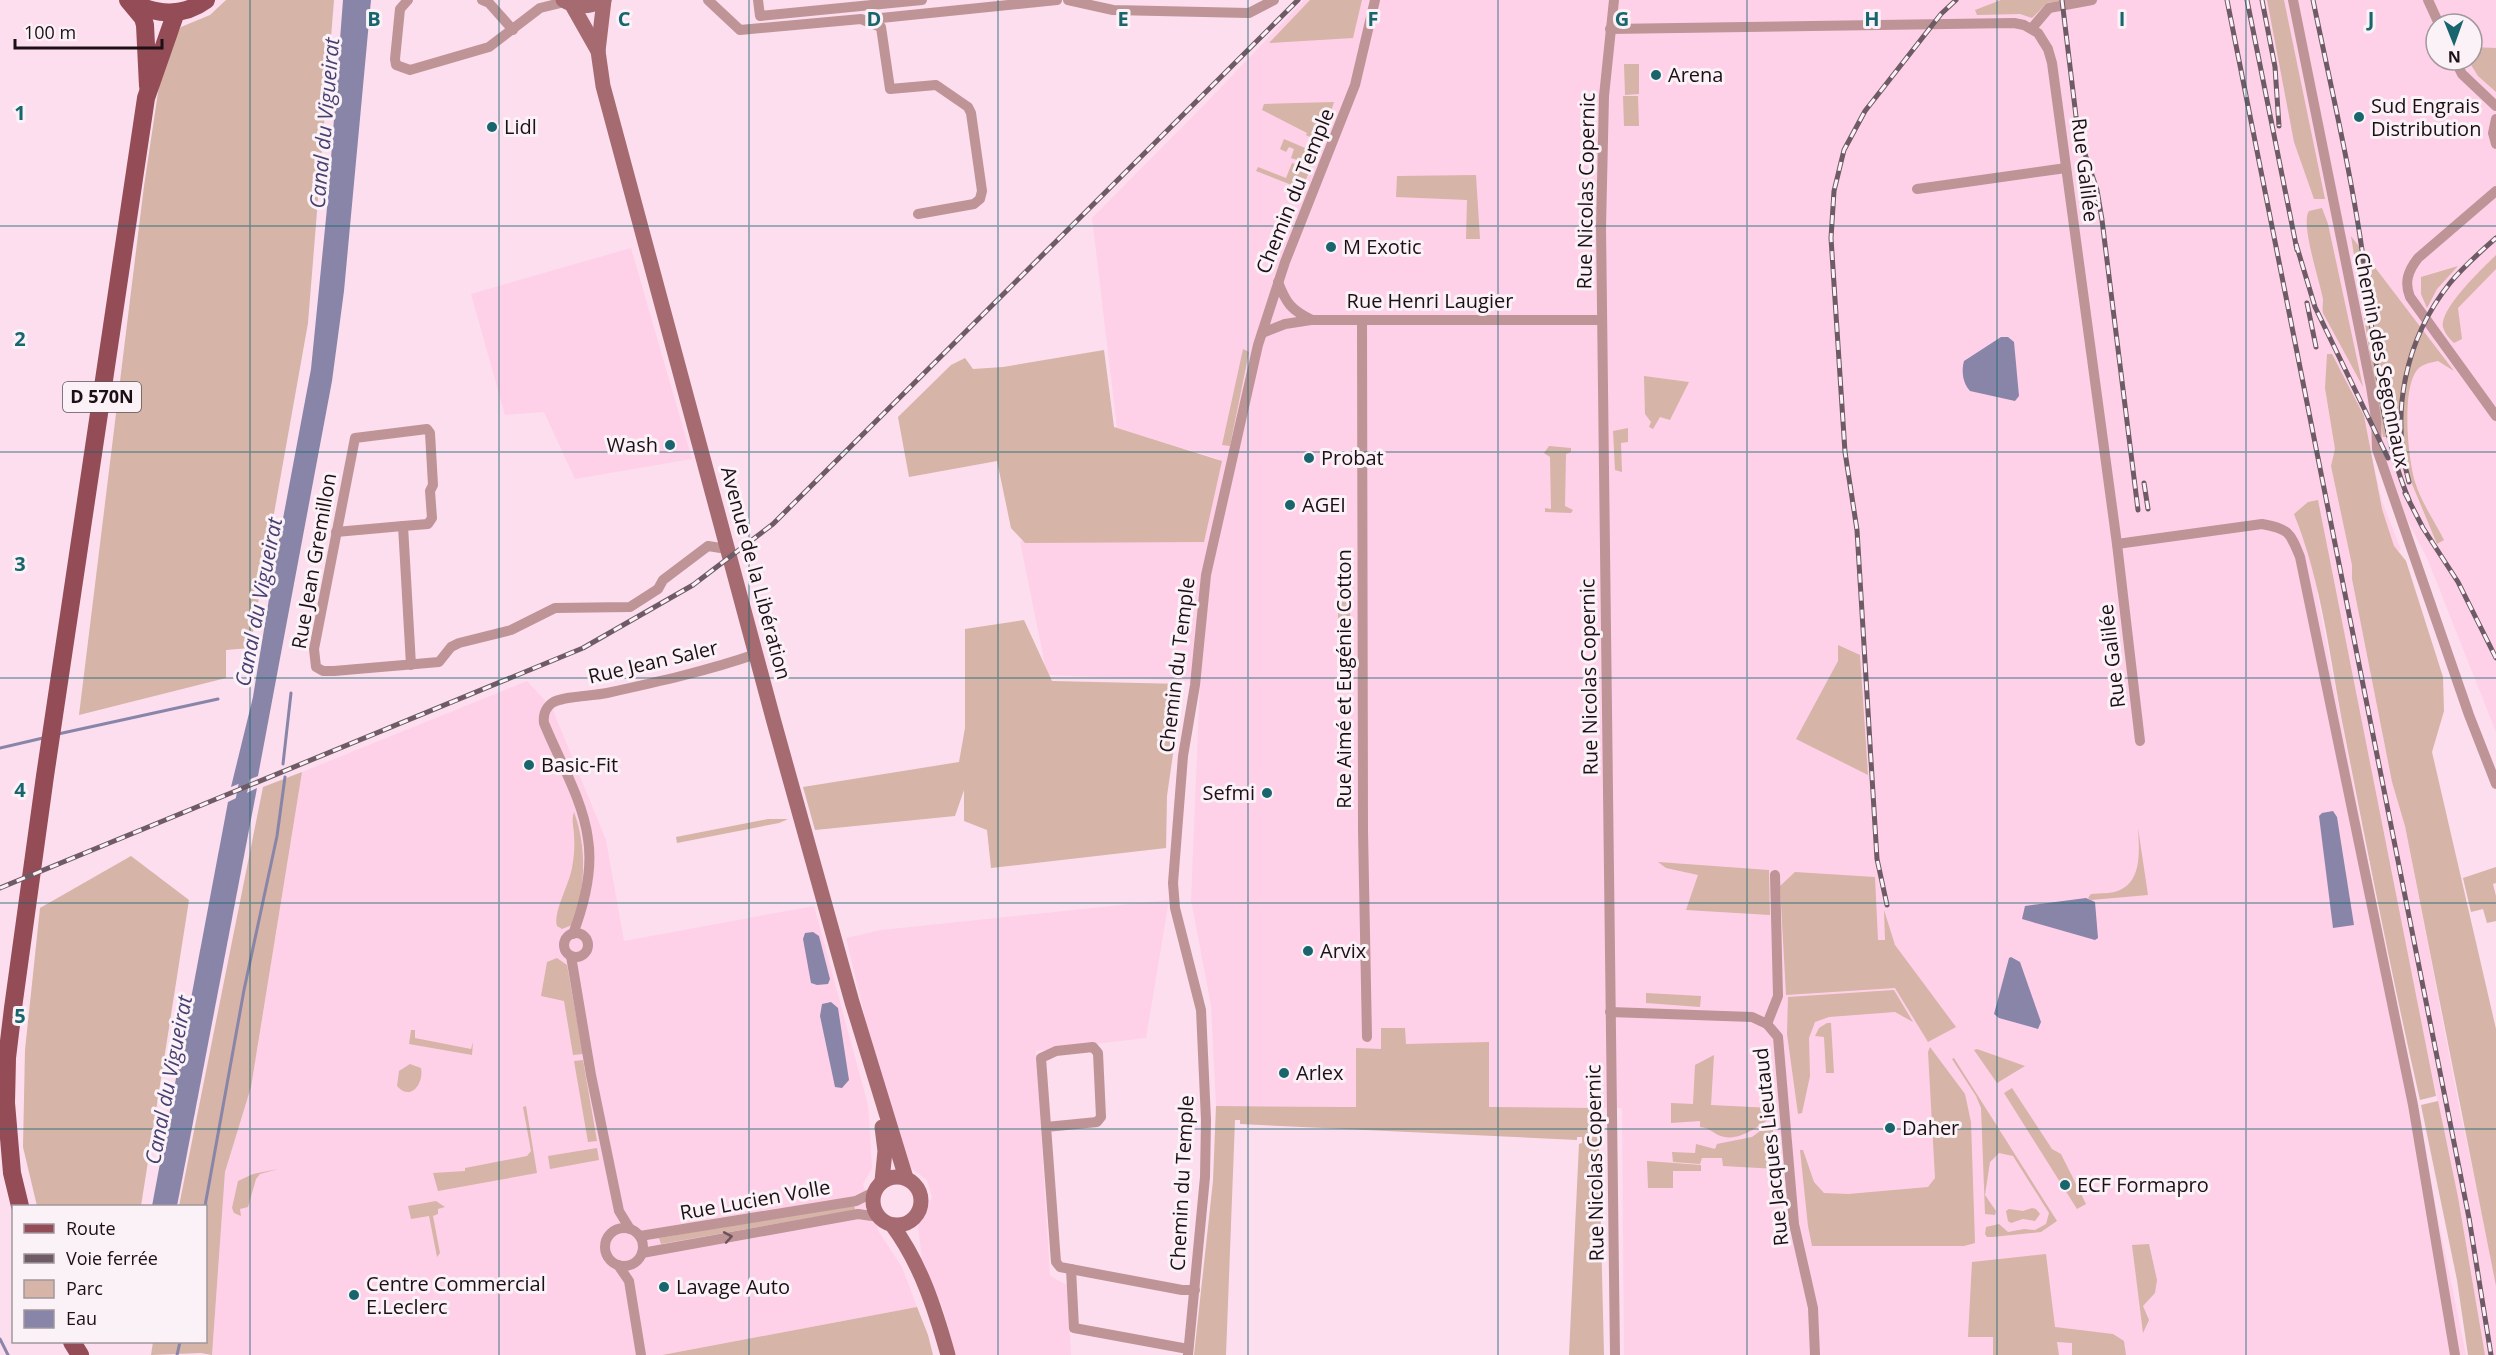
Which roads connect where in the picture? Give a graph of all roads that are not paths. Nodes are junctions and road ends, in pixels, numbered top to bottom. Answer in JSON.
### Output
{"nodes":[{"id":1,"x":128,"y":0,"type":"edge"},
{"id":2,"x":206,"y":0,"type":"edge"},
{"id":3,"x":408,"y":0,"type":"edge"},
{"id":4,"x":482,"y":0,"type":"edge"},
{"id":5,"x":604,"y":0,"type":"edge"},
{"id":6,"x":708,"y":0,"type":"edge"},
{"id":7,"x":758,"y":0,"type":"edge"},
{"id":8,"x":922,"y":0,"type":"edge"},
{"id":9,"x":1057,"y":0,"type":"edge"},
{"id":10,"x":1068,"y":0,"type":"edge"},
{"id":11,"x":1274,"y":0,"type":"edge"},
{"id":12,"x":1375,"y":0,"type":"edge"},
{"id":13,"x":1614,"y":0,"type":"edge"},
{"id":14,"x":2092,"y":0,"type":"edge"},
{"id":15,"x":2292,"y":0,"type":"edge"},
{"id":16,"x":567,"y":2,"type":"edge"},
{"id":17,"x":864,"y":3,"type":"edge"},
{"id":18,"x":542,"y":4,"type":"edge"},
{"id":19,"x":176,"y":12,"type":"junction"},
{"id":20,"x":871,"y":23,"type":"junction"},
{"id":21,"x":2032,"y":28,"type":"junction"},
{"id":22,"x":513,"y":30,"type":"junction"},
{"id":23,"x":1610,"y":30,"type":"junction"},
{"id":24,"x":598,"y":51,"type":"junction"},
{"id":25,"x":2461,"y":72,"type":"edge"},
{"id":26,"x":148,"y":90,"type":"junction"},
{"id":27,"x":2496,"y":106,"type":"edge"},
{"id":28,"x":2496,"y":119,"type":"edge"},
{"id":29,"x":2496,"y":144,"type":"edge"},
{"id":30,"x":2066,"y":168,"type":"junction"},
{"id":31,"x":1917,"y":189,"type":"dead end"},
{"id":32,"x":2496,"y":191,"type":"edge"},
{"id":33,"x":918,"y":214,"type":"dead end"},
{"id":34,"x":1278,"y":282,"type":"junction"},
{"id":35,"x":1312,"y":320,"type":"junction"},
{"id":36,"x":1362,"y":320,"type":"junction"},
{"id":37,"x":1602,"y":320,"type":"junction"},
{"id":38,"x":1262,"y":333,"type":"junction"},
{"id":39,"x":2496,"y":416,"type":"edge"},
{"id":40,"x":403,"y":526,"type":"junction"},
{"id":41,"x":722,"y":530,"type":"junction"},
{"id":42,"x":336,"y":532,"type":"junction"},
{"id":43,"x":2117,"y":544,"type":"junction"},
{"id":44,"x":708,"y":546,"type":"junction"},
{"id":45,"x":727,"y":549,"type":"junction"},
{"id":46,"x":756,"y":654,"type":"junction"},
{"id":47,"x":411,"y":664,"type":"junction"},
{"id":48,"x":2140,"y":741,"type":"dead end"},
{"id":49,"x":2496,"y":784,"type":"edge"},
{"id":50,"x":1775,"y":875,"type":"dead end"},
{"id":51,"x":582,"y":910,"type":"junction"},
{"id":52,"x":573,"y":934,"type":"junction"},
{"id":53,"x":585,"y":937,"type":"junction"},
{"id":54,"x":575,"y":957,"type":"junction"},
{"id":55,"x":1610,"y":1012,"type":"junction"},
{"id":56,"x":1767,"y":1024,"type":"junction"},
{"id":57,"x":1366,"y":1037,"type":"dead end"},
{"id":58,"x":882,"y":1104,"type":"junction"},
{"id":59,"x":1046,"y":1127,"type":"junction"},
{"id":60,"x":906,"y":1178,"type":"junction"},
{"id":61,"x":878,"y":1187,"type":"junction"},
{"id":62,"x":20,"y":1205,"type":"edge"},
{"id":63,"x":619,"y":1211,"type":"junction"},
{"id":64,"x":913,"y":1219,"type":"junction"},
{"id":65,"x":885,"y":1221,"type":"junction"},
{"id":66,"x":630,"y":1229,"type":"junction"},
{"id":67,"x":612,"y":1233,"type":"junction"},
{"id":68,"x":640,"y":1236,"type":"junction"},
{"id":69,"x":639,"y":1258,"type":"junction"},
{"id":70,"x":618,"y":1265,"type":"junction"},
{"id":71,"x":1071,"y":1269,"type":"junction"},
{"id":72,"x":922,"y":1277,"type":"junction"},
{"id":73,"x":629,"y":1281,"type":"junction"},
{"id":74,"x":1195,"y":1290,"type":"junction"},
{"id":75,"x":1188,"y":1352,"type":"edge"},
{"id":76,"x":641,"y":1355,"type":"edge"},
{"id":77,"x":948,"y":1355,"type":"edge"},
{"id":78,"x":1615,"y":1355,"type":"edge"},
{"id":79,"x":1815,"y":1355,"type":"edge"},
{"id":80,"x":2455,"y":1355,"type":"edge"}],
"edges":[{"from":1,"to":19,"type":"main road"},
{"from":1,"to":26,"type":"main road","number":"D 570N"},
{"from":2,"to":19,"type":"main road"},
{"from":3,"to":22,"type":"street"},
{"from":4,"to":22,"type":"street"},
{"from":5,"to":16,"type":"main road"},
{"from":5,"to":24,"type":"main road","name":"Avenue de la Libération"},
{"from":6,"to":20,"type":"street"},
{"from":7,"to":17,"type":"street"},
{"from":8,"to":17,"type":"street"},
{"from":9,"to":20,"type":"street"},
{"from":10,"to":11,"type":"street"},
{"from":12,"to":34,"type":"street","name":"Chemin du Temple"},
{"from":13,"to":23,"type":"street","name":"Rue Nicolas Copernic"},
{"from":14,"to":21,"type":"street"},
{"from":15,"to":49,"type":"street","name":"Chemin des Segonnaux"},
{"from":16,"to":18,"type":"street"},
{"from":16,"to":24,"type":"main road","name":"Avenue de la Libération"},
{"from":18,"to":22,"type":"street"},
{"from":19,"to":26,"type":"main road","number":"D 570N"},
{"from":20,"to":33,"type":"street"},
{"from":21,"to":23,"type":"street"},
{"from":21,"to":30,"type":"street","name":"Rue Galilée"},
{"from":23,"to":37,"type":"street","name":"Rue Nicolas Copernic"},
{"from":24,"to":41,"type":"main road","name":"Avenue de la Libération"},
{"from":25,"to":27,"type":"street"},
{"from":26,"to":62,"type":"main road","number":"D 570N"},
{"from":28,"to":29,"type":"street"},
{"from":30,"to":31,"type":"street"},
{"from":30,"to":43,"type":"street","name":"Rue Galilée"},
{"from":32,"to":39,"type":"street"},
{"from":34,"to":35,"type":"street"},
{"from":34,"to":38,"type":"street","name":"Chemin du Temple"},
{"from":35,"to":36,"type":"street","name":"Rue Henri Laugier"},
{"from":35,"to":38,"type":"street","name":"Rue Henri Laugier"},
{"from":36,"to":37,"type":"street","name":"Rue Henri Laugier"},
{"from":36,"to":57,"type":"street","name":"Rue Aimé et Eugénie Cotton"},
{"from":37,"to":55,"type":"street","name":"Rue Nicolas Copernic"},
{"from":38,"to":74,"type":"street","name":"Chemin du Temple"},
{"from":40,"to":42,"type":"street"},
{"from":40,"to":42,"type":"street","name":"Rue Jean Gremillon"},
{"from":40,"to":47,"type":"street"},
{"from":41,"to":44,"type":"street"},
{"from":41,"to":45,"type":"main road","name":"Avenue de la Libération"},
{"from":42,"to":47,"type":"street","name":"Rue Jean Gremillon"},
{"from":43,"to":48,"type":"street","name":"Rue Galilée"},
{"from":43,"to":80,"type":"street"},
{"from":44,"to":45,"type":"street"},
{"from":44,"to":47,"type":"street"},
{"from":45,"to":46,"type":"main road","name":"Avenue de la Libération"},
{"from":46,"to":51,"type":"street","name":"Rue Jean Saler"},
{"from":46,"to":58,"type":"main road","name":"Avenue de la Libération"},
{"from":50,"to":56,"type":"street"},
{"from":51,"to":52,"type":"street"},
{"from":51,"to":53,"type":"street"},
{"from":52,"to":53,"type":"street"},
{"from":52,"to":54,"type":"street"},
{"from":53,"to":54,"type":"street"},
{"from":54,"to":63,"type":"street"},
{"from":55,"to":56,"type":"street","name":"Rue Jacques Lieutaud"},
{"from":55,"to":78,"type":"street","name":"Rue Nicolas Copernic"},
{"from":56,"to":79,"type":"street","name":"Rue Jacques Lieutaud"},
{"from":58,"to":60,"type":"main road","name":"Avenue de la Libération"},
{"from":58,"to":61,"type":"main road","name":"Avenue de la Libération"},
{"from":59,"to":59,"type":"street"},
{"from":59,"to":71,"type":"street"},
{"from":60,"to":61,"type":"main road"},
{"from":60,"to":64,"type":"main road"},
{"from":61,"to":65,"type":"main road"},
{"from":61,"to":68,"type":"street","name":"Rue Lucien Volle"},
{"from":63,"to":66,"type":"street"},
{"from":63,"to":67,"type":"street"},
{"from":64,"to":65,"type":"main road"},
{"from":64,"to":72,"type":"main road"},
{"from":69,"to":65,"type":"street","one_way":true},
{"from":65,"to":72,"type":"main road"},
{"from":66,"to":67,"type":"street"},
{"from":66,"to":68,"type":"street"},
{"from":67,"to":70,"type":"street"},
{"from":68,"to":69,"type":"street"},
{"from":69,"to":70,"type":"street"},
{"from":69,"to":73,"type":"street"},
{"from":70,"to":73,"type":"street"},
{"from":71,"to":74,"type":"street"},
{"from":71,"to":75,"type":"street"},
{"from":72,"to":77,"type":"main road"},
{"from":73,"to":76,"type":"street"},
{"from":74,"to":75,"type":"street","name":"Chemin du Temple"}]}
